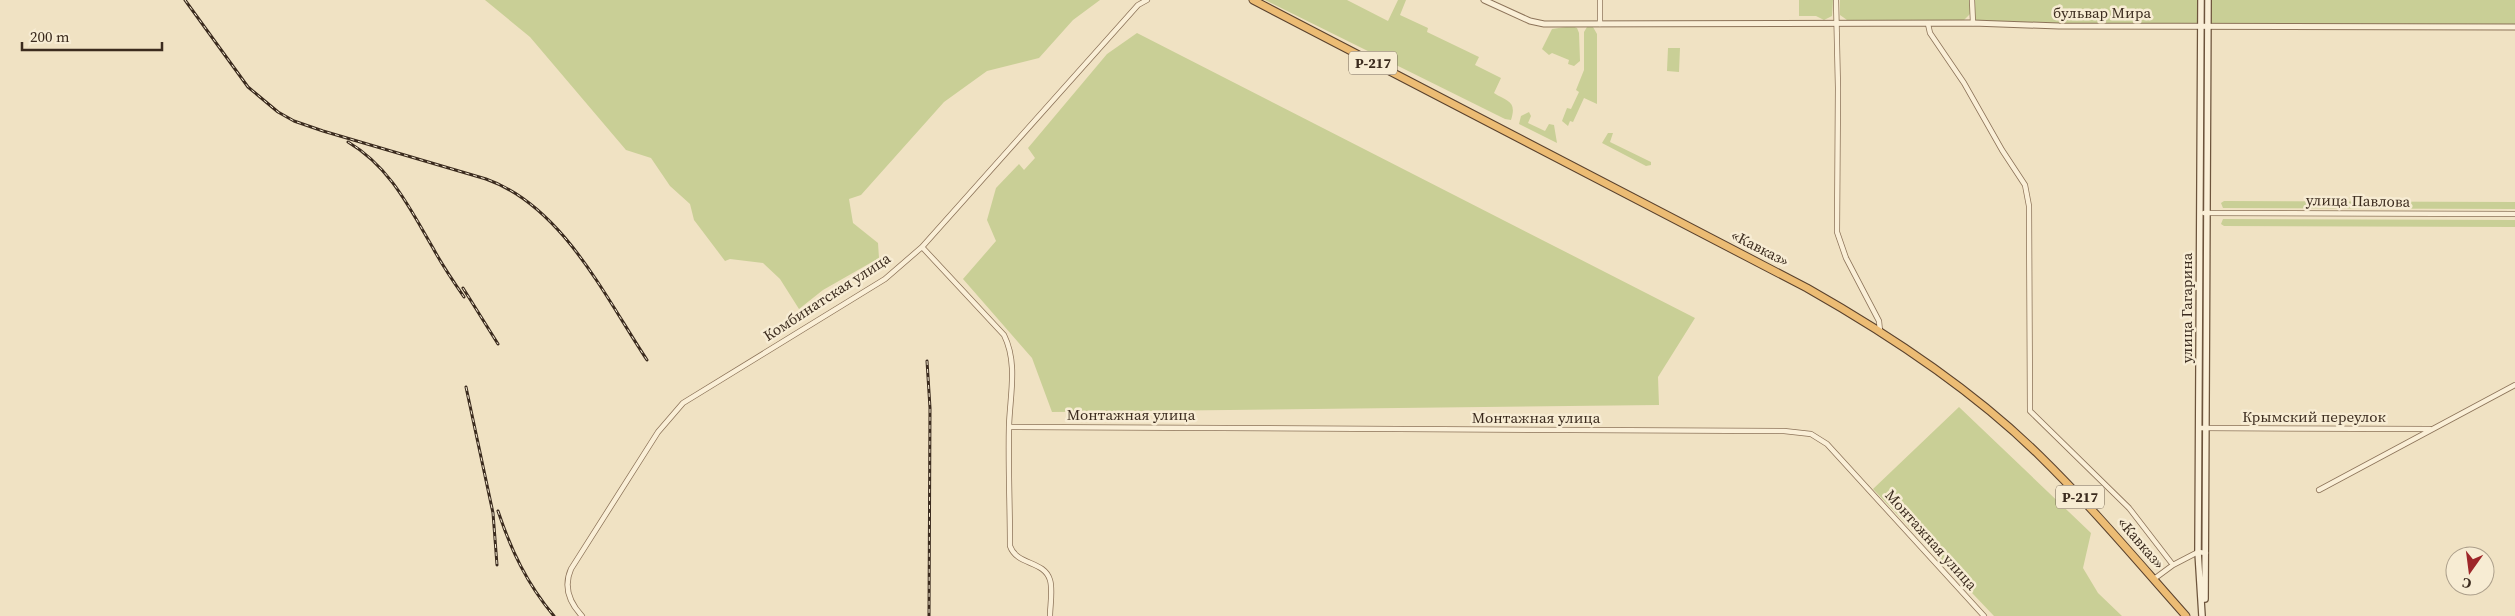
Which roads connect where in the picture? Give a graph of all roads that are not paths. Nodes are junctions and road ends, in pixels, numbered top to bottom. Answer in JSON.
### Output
{"nodes":[{"id":1,"x":1141,"y":0,"type":"edge"},
{"id":2,"x":1147,"y":0,"type":"edge"},
{"id":3,"x":1253,"y":0,"type":"edge"},
{"id":4,"x":1484,"y":0,"type":"edge"},
{"id":5,"x":1600,"y":0,"type":"edge"},
{"id":6,"x":1836,"y":0,"type":"edge"},
{"id":7,"x":1972,"y":0,"type":"edge"},
{"id":8,"x":2201,"y":0,"type":"edge"},
{"id":9,"x":2208,"y":0,"type":"edge"},
{"id":10,"x":1138,"y":5,"type":"junction"},
{"id":11,"x":1973,"y":23,"type":"junction"},
{"id":12,"x":1600,"y":24,"type":"junction"},
{"id":13,"x":1837,"y":24,"type":"junction"},
{"id":14,"x":1928,"y":24,"type":"junction"},
{"id":15,"x":2205,"y":26,"type":"junction"},
{"id":16,"x":2515,"y":27,"type":"edge"},
{"id":17,"x":2203,"y":213,"type":"junction"},
{"id":18,"x":2515,"y":214,"type":"edge"},
{"id":19,"x":922,"y":247,"type":"junction"},
{"id":20,"x":1880,"y":331,"type":"junction"},
{"id":21,"x":2515,"y":384,"type":"edge"},
{"id":22,"x":1009,"y":427,"type":"junction"},
{"id":23,"x":2199,"y":428,"type":"junction"},
{"id":24,"x":2206,"y":429,"type":"junction"},
{"id":25,"x":2430,"y":429,"type":"junction"},
{"id":26,"x":2319,"y":490,"type":"dead end"},
{"id":27,"x":2198,"y":552,"type":"junction"},
{"id":28,"x":2206,"y":552,"type":"junction"},
{"id":29,"x":2173,"y":566,"type":"junction"},
{"id":30,"x":2154,"y":579,"type":"junction"},
{"id":31,"x":582,"y":616,"type":"edge"},
{"id":32,"x":1050,"y":616,"type":"edge"},
{"id":33,"x":1984,"y":616,"type":"edge"},
{"id":34,"x":2186,"y":616,"type":"edge"},
{"id":35,"x":2203,"y":616,"type":"edge"}],
"edges":[{"from":1,"to":10,"type":"street","name":"Комбинатская улица"},
{"from":2,"to":10,"type":"street","name":"Комбинатская улица"},
{"from":3,"to":20,"type":"highway","name":"«Кавказ»","number":"Р-217"},
{"from":4,"to":12,"type":"street","name":"бульвар Мира"},
{"from":5,"to":12,"type":"street"},
{"from":6,"to":13,"type":"street"},
{"from":7,"to":11,"type":"street"},
{"from":8,"to":15,"type":"main road","name":"улица Гагарина"},
{"from":9,"to":15,"type":"main road","name":"улица Гагарина"},
{"from":10,"to":19,"type":"street","name":"Комбинатская улица"},
{"from":11,"to":14,"type":"street","name":"бульвар Мира"},
{"from":11,"to":15,"type":"street","name":"бульвар Мира"},
{"from":12,"to":13,"type":"street","name":"бульвар Мира"},
{"from":13,"to":14,"type":"street","name":"бульвар Мира"},
{"from":13,"to":20,"type":"street"},
{"from":14,"to":29,"type":"street"},
{"from":15,"to":16,"type":"street","name":"бульвар Мира"},
{"from":15,"to":17,"type":"main road","name":"улица Гагарина"},
{"from":17,"to":18,"type":"street","name":"улица Павлова"},
{"from":17,"to":23,"type":"main road","name":"улица Гагарина"},
{"from":17,"to":24,"type":"main road","name":"улица Гагарина"},
{"from":19,"to":22,"type":"street"},
{"from":19,"to":31,"type":"street","name":"Комбинатская улица"},
{"from":20,"to":30,"type":"highway","name":"«Кавказ»","number":"Р-217"},
{"from":21,"to":25,"type":"street"},
{"from":22,"to":32,"type":"street"},
{"from":22,"to":33,"type":"street","name":"Монтажная улица"},
{"from":23,"to":24,"type":"street","name":"Крымский переулок"},
{"from":23,"to":27,"type":"main road","name":"улица Гагарина"},
{"from":24,"to":25,"type":"street","name":"Крымский переулок"},
{"from":24,"to":28,"type":"main road","name":"улица Гагарина"},
{"from":25,"to":26,"type":"street"},
{"from":27,"to":28,"type":"street"},
{"from":27,"to":29,"type":"street"},
{"from":27,"to":35,"type":"main road","name":"улица Гагарина"},
{"from":28,"to":35,"type":"main road","name":"улица Гагарина"},
{"from":29,"to":30,"type":"street"},
{"from":30,"to":34,"type":"highway","name":"«Кавказ»","number":"Р-217"}]}
